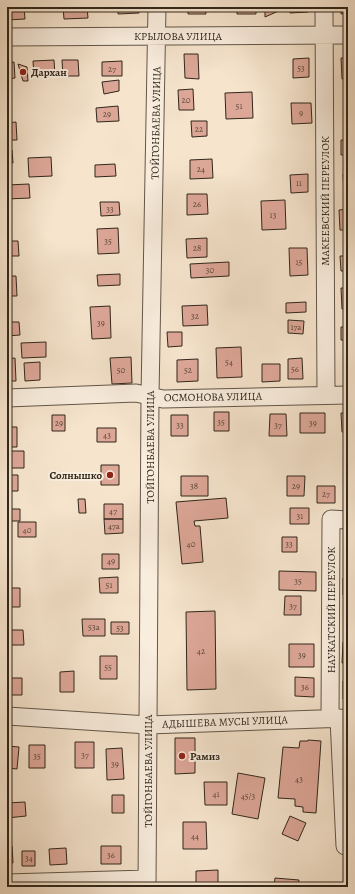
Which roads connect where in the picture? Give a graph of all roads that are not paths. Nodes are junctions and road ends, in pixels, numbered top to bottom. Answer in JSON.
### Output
{"nodes":[{"id":1,"x":157,"y":7,"type":"edge"},
{"id":2,"x":324,"y":7,"type":"edge"},
{"id":3,"x":324,"y":35,"type":"junction"},
{"id":4,"x":348,"y":35,"type":"edge"},
{"id":5,"x":157,"y":36,"type":"junction"},
{"id":6,"x":7,"y":37,"type":"edge"},
{"id":7,"x":326,"y":394,"type":"junction"},
{"id":8,"x":348,"y":395,"type":"edge"},
{"id":9,"x":150,"y":396,"type":"junction"},
{"id":10,"x":7,"y":398,"type":"edge"},
{"id":11,"x":348,"y":520,"type":"edge"},
{"id":12,"x":7,"y":716,"type":"edge"},
{"id":13,"x":339,"y":718,"type":"edge"},
{"id":14,"x":148,"y":725,"type":"junction"},
{"id":15,"x":345,"y":846,"type":"dead end"},
{"id":16,"x":7,"y":882,"type":"edge"},
{"id":17,"x":147,"y":883,"type":"edge"}],
"edges":[{"from":1,"to":5,"type":"street","name":"ТОЙГОНБАЕВА УЛИЦА"},
{"from":2,"to":3,"type":"street","name":"МАКЕЕВСКИЙ ПЕРЕУЛОК"},
{"from":3,"to":4,"type":"street","name":"КРЫЛОВА УЛИЦА"},
{"from":3,"to":5,"type":"street","name":"КРЫЛОВА УЛИЦА"},
{"from":3,"to":7,"type":"street","name":"МАКЕЕВСКИЙ ПЕРЕУЛОК"},
{"from":5,"to":6,"type":"street","name":"КРЫЛОВА УЛИЦА"},
{"from":5,"to":9,"type":"street","name":"ТОЙГОНБАЕВА УЛИЦА"},
{"from":7,"to":8,"type":"street","name":"ОСМОНОВА УЛИЦА"},
{"from":7,"to":9,"type":"street","name":"ОСМОНОВА УЛИЦА"},
{"from":9,"to":10,"type":"street","name":"ОСМОНОВА УЛИЦА"},
{"from":9,"to":14,"type":"street","name":"ТОЙГОНБАЕВА УЛИЦА"},
{"from":11,"to":13,"type":"street","name":"НАУКАТСКИЙ ПЕРЕУЛОК"},
{"from":12,"to":14,"type":"street","name":"АДЫШЕВА МУСЫ УЛИЦА"},
{"from":13,"to":14,"type":"street","name":"АДЫШЕВА МУСЫ УЛИЦА"},
{"from":13,"to":15,"type":"street"},
{"from":14,"to":17,"type":"street","name":"ТОЙГОНБАЕВА УЛИЦА"},
{"from":16,"to":17,"type":"street"}]}
